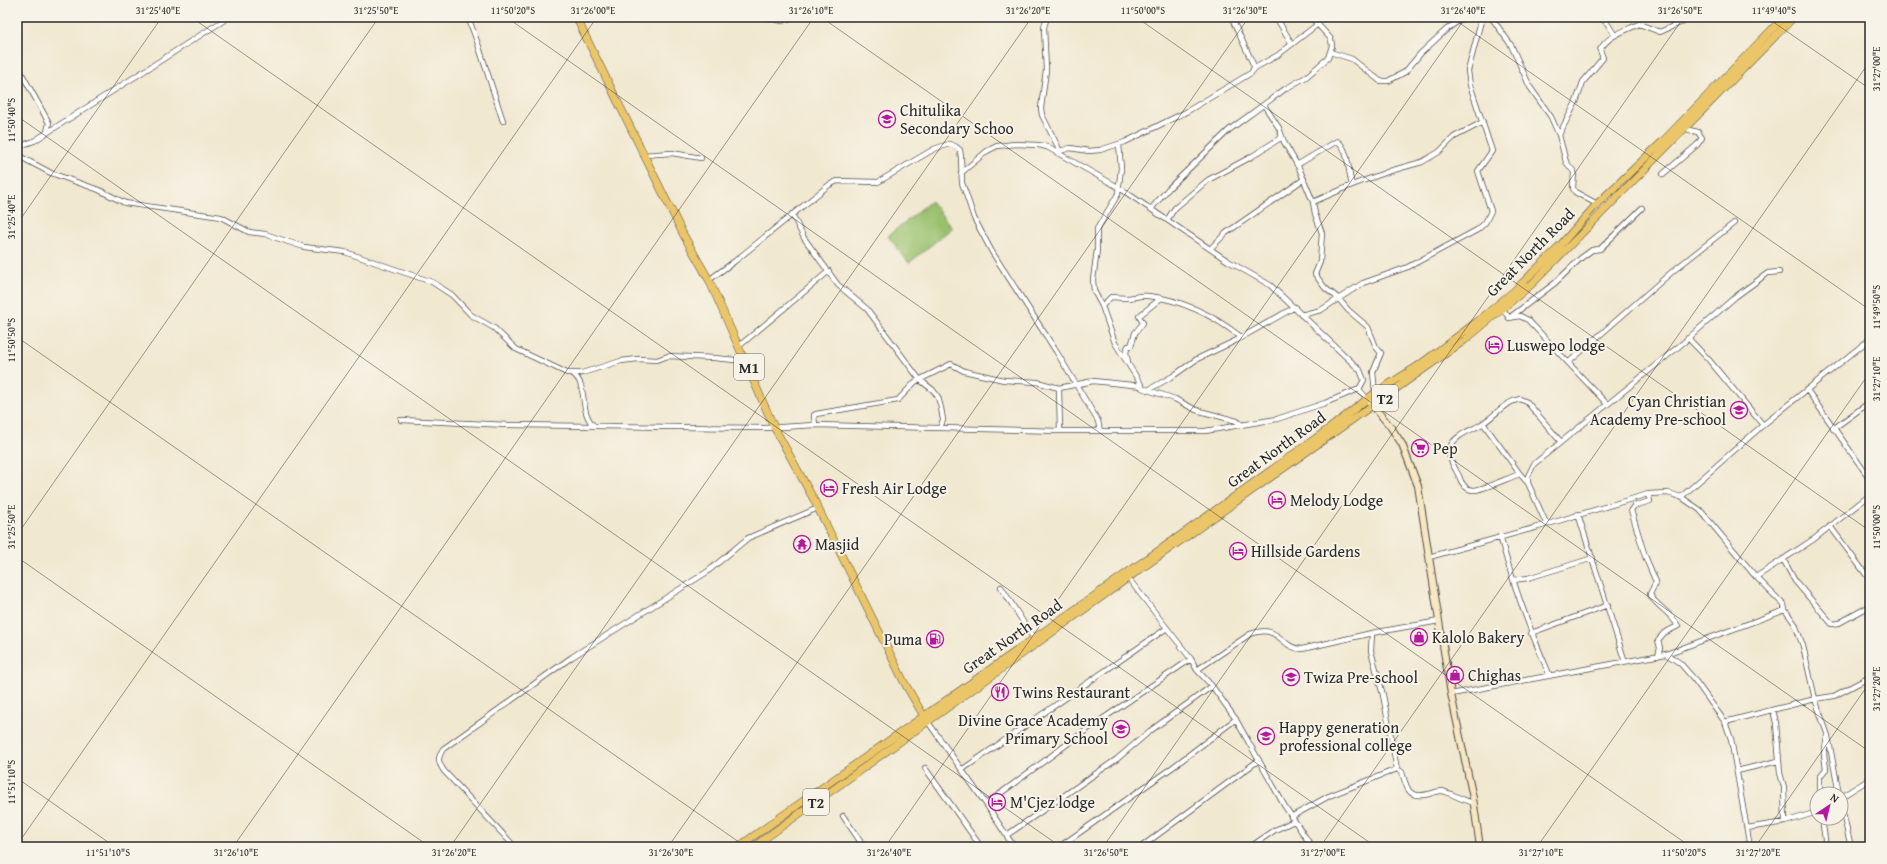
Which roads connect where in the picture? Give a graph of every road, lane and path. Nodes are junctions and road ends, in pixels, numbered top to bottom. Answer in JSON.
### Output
{"nodes":[{"id":1,"x":229,"y":17,"type":"edge"},
{"id":2,"x":468,"y":17,"type":"edge"},
{"id":3,"x":576,"y":17,"type":"edge"},
{"id":4,"x":766,"y":17,"type":"edge"},
{"id":5,"x":794,"y":17,"type":"edge"},
{"id":6,"x":1047,"y":17,"type":"edge"},
{"id":7,"x":1231,"y":17,"type":"edge"},
{"id":8,"x":1276,"y":17,"type":"edge"},
{"id":9,"x":1311,"y":17,"type":"edge"},
{"id":10,"x":1464,"y":17,"type":"edge"},
{"id":11,"x":1482,"y":17,"type":"edge"},
{"id":12,"x":1491,"y":17,"type":"edge"},
{"id":13,"x":1600,"y":17,"type":"edge"},
{"id":14,"x":1686,"y":17,"type":"edge"},
{"id":15,"x":1784,"y":17,"type":"edge"},
{"id":16,"x":1794,"y":17,"type":"edge"},
{"id":17,"x":1318,"y":24,"type":"junction"},
{"id":18,"x":1614,"y":34,"type":"junction"},
{"id":19,"x":1292,"y":44,"type":"junction"},
{"id":20,"x":1330,"y":52,"type":"junction"},
{"id":21,"x":17,"y":65,"type":"edge"},
{"id":22,"x":1253,"y":70,"type":"junction"},
{"id":23,"x":1264,"y":105,"type":"junction"},
{"id":24,"x":503,"y":121,"type":"dead end"},
{"id":25,"x":1483,"y":122,"type":"junction"},
{"id":26,"x":1686,"y":127,"type":"junction"},
{"id":27,"x":46,"y":132,"type":"junction"},
{"id":28,"x":1559,"y":135,"type":"junction"},
{"id":29,"x":1282,"y":136,"type":"junction"},
{"id":30,"x":1119,"y":144,"type":"junction"},
{"id":31,"x":17,"y":147,"type":"edge"},
{"id":32,"x":1059,"y":152,"type":"junction"},
{"id":33,"x":17,"y":155,"type":"edge"},
{"id":34,"x":643,"y":155,"type":"junction"},
{"id":35,"x":701,"y":158,"type":"dead end"},
{"id":36,"x":1298,"y":165,"type":"junction"},
{"id":37,"x":961,"y":173,"type":"junction"},
{"id":38,"x":1663,"y":174,"type":"dead end"},
{"id":39,"x":1304,"y":179,"type":"junction"},
{"id":40,"x":1352,"y":185,"type":"junction"},
{"id":41,"x":1118,"y":187,"type":"junction"},
{"id":42,"x":1313,"y":202,"type":"junction"},
{"id":43,"x":1597,"y":204,"type":"junction"},
{"id":44,"x":1642,"y":208,"type":"dead end"},
{"id":45,"x":1151,"y":209,"type":"junction"},
{"id":46,"x":792,"y":214,"type":"junction"},
{"id":47,"x":1166,"y":220,"type":"junction"},
{"id":48,"x":1734,"y":223,"type":"dead end"},
{"id":49,"x":1211,"y":248,"type":"junction"},
{"id":50,"x":829,"y":271,"type":"junction"},
{"id":51,"x":1779,"y":272,"type":"dead end"},
{"id":52,"x":709,"y":280,"type":"junction"},
{"id":53,"x":1338,"y":298,"type":"junction"},
{"id":54,"x":1160,"y":299,"type":"junction"},
{"id":55,"x":1102,"y":306,"type":"junction"},
{"id":56,"x":1295,"y":308,"type":"junction"},
{"id":57,"x":1502,"y":309,"type":"junction"},
{"id":58,"x":1302,"y":315,"type":"junction"},
{"id":59,"x":1509,"y":318,"type":"junction"},
{"id":60,"x":1241,"y":337,"type":"junction"},
{"id":61,"x":1688,"y":338,"type":"junction"},
{"id":62,"x":1870,"y":339,"type":"edge"},
{"id":63,"x":738,"y":348,"type":"junction"},
{"id":64,"x":746,"y":361,"type":"junction"},
{"id":65,"x":1569,"y":362,"type":"junction"},
{"id":66,"x":1129,"y":366,"type":"junction"},
{"id":67,"x":573,"y":374,"type":"junction"},
{"id":68,"x":920,"y":380,"type":"junction"},
{"id":69,"x":1075,"y":385,"type":"junction"},
{"id":70,"x":1142,"y":386,"type":"junction"},
{"id":71,"x":1059,"y":388,"type":"junction"},
{"id":72,"x":1359,"y":389,"type":"junction"},
{"id":73,"x":1148,"y":390,"type":"junction"},
{"id":74,"x":1807,"y":390,"type":"junction"},
{"id":75,"x":1375,"y":393,"type":"junction"},
{"id":76,"x":1367,"y":399,"type":"junction"},
{"id":77,"x":1607,"y":404,"type":"junction"},
{"id":78,"x":1868,"y":404,"type":"edge"},
{"id":79,"x":1373,"y":406,"type":"junction"},
{"id":80,"x":1870,"y":410,"type":"edge"},
{"id":81,"x":401,"y":420,"type":"dead end"},
{"id":82,"x":1483,"y":423,"type":"junction"},
{"id":83,"x":1241,"y":424,"type":"junction"},
{"id":84,"x":815,"y":425,"type":"junction"},
{"id":85,"x":1763,"y":425,"type":"junction"},
{"id":86,"x":593,"y":426,"type":"junction"},
{"id":87,"x":774,"y":427,"type":"junction"},
{"id":88,"x":940,"y":428,"type":"junction"},
{"id":89,"x":1833,"y":429,"type":"junction"},
{"id":90,"x":1060,"y":431,"type":"junction"},
{"id":91,"x":1100,"y":431,"type":"junction"},
{"id":92,"x":1561,"y":442,"type":"junction"},
{"id":93,"x":1520,"y":474,"type":"junction"},
{"id":94,"x":1870,"y":479,"type":"edge"},
{"id":95,"x":1528,"y":483,"type":"junction"},
{"id":96,"x":1648,"y":494,"type":"junction"},
{"id":97,"x":1870,"y":495,"type":"edge"},
{"id":98,"x":1681,"y":497,"type":"junction"},
{"id":99,"x":818,"y":508,"type":"junction"},
{"id":100,"x":1578,"y":514,"type":"junction"},
{"id":101,"x":1546,"y":523,"type":"junction"},
{"id":102,"x":1830,"y":526,"type":"junction"},
{"id":103,"x":1500,"y":536,"type":"junction"},
{"id":104,"x":1429,"y":557,"type":"junction"},
{"id":105,"x":1593,"y":558,"type":"junction"},
{"id":106,"x":1783,"y":559,"type":"junction"},
{"id":107,"x":1756,"y":577,"type":"junction"},
{"id":108,"x":1128,"y":578,"type":"junction"},
{"id":109,"x":1514,"y":580,"type":"junction"},
{"id":110,"x":1870,"y":580,"type":"edge"},
{"id":111,"x":1001,"y":587,"type":"dead end"},
{"id":112,"x":1608,"y":605,"type":"junction"},
{"id":113,"x":1870,"y":606,"type":"edge"},
{"id":114,"x":1785,"y":610,"type":"junction"},
{"id":115,"x":1438,"y":621,"type":"junction"},
{"id":116,"x":1167,"y":628,"type":"junction"},
{"id":117,"x":1372,"y":632,"type":"junction"},
{"id":118,"x":1531,"y":633,"type":"junction"},
{"id":119,"x":1034,"y":639,"type":"junction"},
{"id":120,"x":1666,"y":654,"type":"junction"},
{"id":121,"x":1658,"y":656,"type":"junction"},
{"id":122,"x":1191,"y":659,"type":"junction"},
{"id":123,"x":1625,"y":662,"type":"junction"},
{"id":124,"x":1197,"y":670,"type":"junction"},
{"id":125,"x":1550,"y":676,"type":"junction"},
{"id":126,"x":1870,"y":677,"type":"edge"},
{"id":127,"x":1212,"y":686,"type":"junction"},
{"id":128,"x":1451,"y":694,"type":"junction"},
{"id":129,"x":1815,"y":699,"type":"junction"},
{"id":130,"x":1773,"y":710,"type":"junction"},
{"id":131,"x":924,"y":716,"type":"junction"},
{"id":132,"x":1236,"y":719,"type":"junction"},
{"id":133,"x":928,"y":722,"type":"junction"},
{"id":134,"x":1725,"y":722,"type":"junction"},
{"id":135,"x":1828,"y":736,"type":"junction"},
{"id":136,"x":1259,"y":760,"type":"junction"},
{"id":137,"x":1778,"y":761,"type":"junction"},
{"id":138,"x":925,"y":768,"type":"dead end"},
{"id":139,"x":962,"y":769,"type":"junction"},
{"id":140,"x":1397,"y":769,"type":"junction"},
{"id":141,"x":1737,"y":771,"type":"junction"},
{"id":142,"x":1870,"y":779,"type":"edge"},
{"id":143,"x":1820,"y":786,"type":"edge"},
{"id":144,"x":1837,"y":786,"type":"edge"},
{"id":145,"x":1849,"y":792,"type":"edge"},
{"id":146,"x":1474,"y":803,"type":"junction"},
{"id":147,"x":986,"y":804,"type":"junction"},
{"id":148,"x":1809,"y":814,"type":"edge"},
{"id":149,"x":843,"y":816,"type":"dead end"},
{"id":150,"x":1292,"y":819,"type":"junction"},
{"id":151,"x":1785,"y":822,"type":"junction"},
{"id":152,"x":1823,"y":826,"type":"edge"},
{"id":153,"x":1846,"y":826,"type":"edge"},
{"id":154,"x":1747,"y":828,"type":"junction"},
{"id":155,"x":1008,"y":835,"type":"junction"},
{"id":156,"x":516,"y":847,"type":"edge"},
{"id":157,"x":738,"y":847,"type":"edge"},
{"id":158,"x":753,"y":847,"type":"edge"},
{"id":159,"x":864,"y":847,"type":"edge"},
{"id":160,"x":981,"y":847,"type":"edge"},
{"id":161,"x":1014,"y":847,"type":"edge"},
{"id":162,"x":1059,"y":847,"type":"edge"},
{"id":163,"x":1141,"y":847,"type":"edge"},
{"id":164,"x":1250,"y":847,"type":"edge"},
{"id":165,"x":1312,"y":847,"type":"edge"},
{"id":166,"x":1480,"y":847,"type":"edge"},
{"id":167,"x":1750,"y":847,"type":"edge"},
{"id":168,"x":1826,"y":847,"type":"edge"},
{"id":169,"x":1851,"y":847,"type":"edge"}],
"edges":[{"from":1,"to":27,"type":"street"},
{"from":2,"to":24,"type":"street"},
{"from":3,"to":34,"type":"main road","number":"M1"},
{"from":4,"to":5,"type":"street"},
{"from":6,"to":32,"type":"street"},
{"from":7,"to":22,"type":"street"},
{"from":8,"to":19,"type":"street"},
{"from":9,"to":17,"type":"street"},
{"from":10,"to":20,"type":"street"},
{"from":11,"to":25,"type":"street"},
{"from":12,"to":28,"type":"street"},
{"from":13,"to":18,"type":"street"},
{"from":14,"to":18,"type":"street"},
{"from":15,"to":43,"type":"main road","name":"Great North Road","number":"T2"},
{"from":16,"to":26,"type":"main road","name":"Great North Road","number":"T2"},
{"from":17,"to":19,"type":"street"},
{"from":17,"to":20,"type":"street"},
{"from":18,"to":28,"type":"street"},
{"from":19,"to":22,"type":"street"},
{"from":20,"to":23,"type":"street"},
{"from":21,"to":27,"type":"street"},
{"from":22,"to":30,"type":"street"},
{"from":23,"to":29,"type":"street"},
{"from":23,"to":45,"type":"street"},
{"from":25,"to":40,"type":"street"},
{"from":25,"to":53,"type":"street"},
{"from":26,"to":38,"type":"street"},
{"from":26,"to":57,"type":"main road","name":"Great North Road","number":"T2"},
{"from":27,"to":31,"type":"street"},
{"from":28,"to":43,"type":"street"},
{"from":29,"to":36,"type":"street"},
{"from":29,"to":47,"type":"street"},
{"from":30,"to":32,"type":"street"},
{"from":30,"to":41,"type":"street"},
{"from":32,"to":37,"type":"street"},
{"from":32,"to":41,"type":"street"},
{"from":33,"to":67,"type":"street"},
{"from":34,"to":35,"type":"street"},
{"from":34,"to":52,"type":"main road","number":"M1"},
{"from":36,"to":39,"type":"street"},
{"from":36,"to":40,"type":"street"},
{"from":37,"to":46,"type":"street"},
{"from":37,"to":69,"type":"street"},
{"from":39,"to":42,"type":"street"},
{"from":39,"to":49,"type":"street"},
{"from":40,"to":42,"type":"street"},
{"from":41,"to":45,"type":"street"},
{"from":41,"to":55,"type":"street"},
{"from":42,"to":53,"type":"street"},
{"from":43,"to":75,"type":"main road","name":"Great North Road","number":"T2"},
{"from":44,"to":59,"type":"street"},
{"from":45,"to":47,"type":"street"},
{"from":46,"to":50,"type":"street"},
{"from":46,"to":52,"type":"street"},
{"from":47,"to":49,"type":"street"},
{"from":48,"to":65,"type":"street"},
{"from":49,"to":56,"type":"street"},
{"from":50,"to":63,"type":"street"},
{"from":50,"to":68,"type":"street"},
{"from":51,"to":61,"type":"street"},
{"from":52,"to":63,"type":"main road","number":"M1"},
{"from":53,"to":58,"type":"street"},
{"from":53,"to":75,"type":"street"},
{"from":54,"to":55,"type":"street"},
{"from":54,"to":60,"type":"street"},
{"from":54,"to":66,"type":"street"},
{"from":55,"to":66,"type":"street"},
{"from":56,"to":58,"type":"street"},
{"from":56,"to":60,"type":"street"},
{"from":57,"to":59,"type":"street"},
{"from":57,"to":79,"type":"main road","name":"Great North Road","number":"T2"},
{"from":58,"to":72,"type":"street"},
{"from":59,"to":65,"type":"street"},
{"from":60,"to":73,"type":"street"},
{"from":61,"to":77,"type":"street"},
{"from":61,"to":85,"type":"street"},
{"from":62,"to":74,"type":"street"},
{"from":63,"to":64,"type":"main road","number":"M1"},
{"from":64,"to":67,"type":"street"},
{"from":64,"to":87,"type":"main road","number":"M1"},
{"from":65,"to":77,"type":"street"},
{"from":66,"to":70,"type":"street"},
{"from":67,"to":86,"type":"street"},
{"from":68,"to":71,"type":"street"},
{"from":68,"to":84,"type":"street"},
{"from":68,"to":88,"type":"street"},
{"from":69,"to":70,"type":"street"},
{"from":69,"to":71,"type":"street"},
{"from":69,"to":91,"type":"street"},
{"from":70,"to":73,"type":"street"},
{"from":71,"to":90,"type":"street"},
{"from":72,"to":76,"type":"street"},
{"from":72,"to":83,"type":"street"},
{"from":73,"to":83,"type":"street"},
{"from":74,"to":85,"type":"street"},
{"from":74,"to":89,"type":"street"},
{"from":75,"to":76,"type":"main road","name":"Great North Road","number":"T2"},
{"from":76,"to":79,"type":"main road"},
{"from":76,"to":119,"type":"main road","name":"Great North Road","number":"T2"},
{"from":77,"to":92,"type":"street"},
{"from":78,"to":80,"type":"street"},
{"from":78,"to":89,"type":"street"},
{"from":79,"to":104,"type":"main road"},
{"from":79,"to":108,"type":"main road","name":"Great North Road","number":"T2"},
{"from":81,"to":86,"type":"street"},
{"from":82,"to":92,"type":"street"},
{"from":82,"to":93,"type":"street"},
{"from":82,"to":93,"type":"street"},
{"from":83,"to":91,"type":"street"},
{"from":84,"to":87,"type":"street"},
{"from":84,"to":88,"type":"street"},
{"from":85,"to":98,"type":"street"},
{"from":86,"to":87,"type":"street"},
{"from":87,"to":99,"type":"main road","number":"M1"},
{"from":88,"to":90,"type":"street"},
{"from":89,"to":94,"type":"street"},
{"from":90,"to":91,"type":"street"},
{"from":92,"to":95,"type":"street"},
{"from":93,"to":95,"type":"street"},
{"from":95,"to":101,"type":"street"},
{"from":96,"to":98,"type":"street"},
{"from":96,"to":100,"type":"street"},
{"from":96,"to":121,"type":"street"},
{"from":97,"to":102,"type":"street"},
{"from":98,"to":107,"type":"street"},
{"from":99,"to":131,"type":"main road","number":"M1"},
{"from":99,"to":156,"type":"street"},
{"from":100,"to":101,"type":"street"},
{"from":100,"to":105,"type":"street"},
{"from":101,"to":103,"type":"street"},
{"from":102,"to":106,"type":"street"},
{"from":102,"to":110,"type":"street"},
{"from":103,"to":104,"type":"street"},
{"from":103,"to":109,"type":"street"},
{"from":104,"to":115,"type":"main road"},
{"from":105,"to":109,"type":"street"},
{"from":105,"to":112,"type":"street"},
{"from":106,"to":107,"type":"street"},
{"from":106,"to":113,"type":"street"},
{"from":107,"to":114,"type":"street"},
{"from":108,"to":116,"type":"street"},
{"from":108,"to":133,"type":"main road","name":"Great North Road","number":"T2"},
{"from":109,"to":118,"type":"street"},
{"from":111,"to":119,"type":"street"},
{"from":112,"to":118,"type":"street"},
{"from":112,"to":123,"type":"street"},
{"from":114,"to":120,"type":"street"},
{"from":114,"to":129,"type":"street"},
{"from":115,"to":117,"type":"street"},
{"from":115,"to":128,"type":"main road"},
{"from":116,"to":122,"type":"street"},
{"from":116,"to":139,"type":"street"},
{"from":117,"to":124,"type":"street"},
{"from":117,"to":140,"type":"street"},
{"from":118,"to":125,"type":"street"},
{"from":119,"to":131,"type":"main road","name":"Great North Road","number":"T2"},
{"from":120,"to":121,"type":"street"},
{"from":120,"to":134,"type":"street"},
{"from":121,"to":123,"type":"street"},
{"from":122,"to":124,"type":"street"},
{"from":122,"to":147,"type":"street"},
{"from":123,"to":125,"type":"street"},
{"from":124,"to":127,"type":"street"},
{"from":125,"to":128,"type":"street"},
{"from":126,"to":129,"type":"street"},
{"from":127,"to":132,"type":"street"},
{"from":127,"to":155,"type":"street"},
{"from":128,"to":146,"type":"main road"},
{"from":129,"to":130,"type":"street"},
{"from":129,"to":135,"type":"street"},
{"from":130,"to":134,"type":"street"},
{"from":130,"to":137,"type":"street"},
{"from":131,"to":133,"type":"main road","number":"M1"},
{"from":131,"to":157,"type":"main road","name":"Great North Road","number":"T2"},
{"from":132,"to":136,"type":"street"},
{"from":132,"to":162,"type":"street"},
{"from":133,"to":139,"type":"street"},
{"from":133,"to":158,"type":"main road","name":"Great North Road","number":"T2"},
{"from":134,"to":141,"type":"street"},
{"from":135,"to":143,"type":"street"},
{"from":135,"to":144,"type":"street"},
{"from":136,"to":150,"type":"street"},
{"from":136,"to":163,"type":"street"},
{"from":137,"to":141,"type":"street"},
{"from":137,"to":151,"type":"street"},
{"from":138,"to":160,"type":"street"},
{"from":139,"to":147,"type":"street"},
{"from":140,"to":146,"type":"street"},
{"from":140,"to":150,"type":"street"},
{"from":141,"to":154,"type":"street"},
{"from":142,"to":145,"type":"street"},
{"from":146,"to":166,"type":"main road"},
{"from":147,"to":155,"type":"street"},
{"from":148,"to":151,"type":"street"},
{"from":149,"to":159,"type":"street"},
{"from":150,"to":164,"type":"street"},
{"from":150,"to":165,"type":"street"},
{"from":151,"to":154,"type":"street"},
{"from":152,"to":168,"type":"street"},
{"from":153,"to":169,"type":"street"},
{"from":154,"to":167,"type":"street"},
{"from":155,"to":161,"type":"street"}]}
